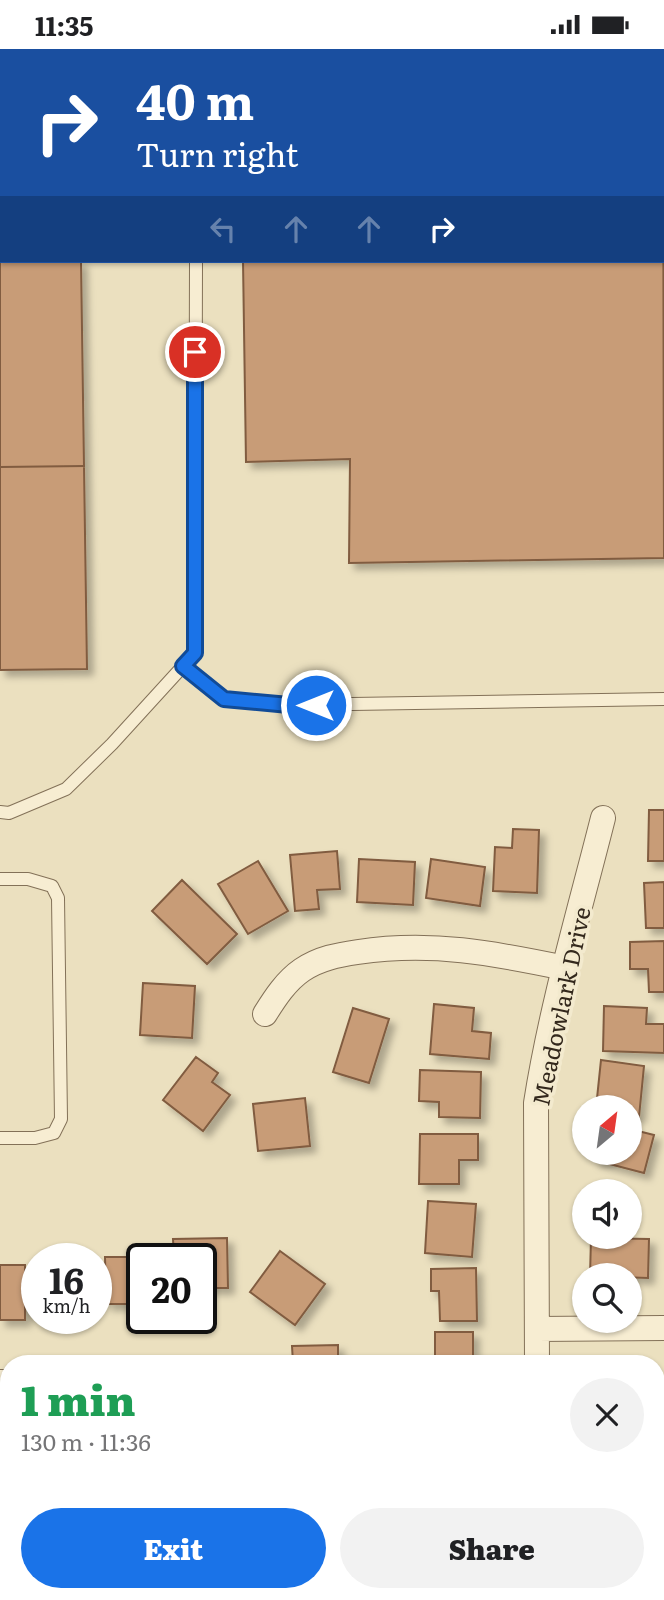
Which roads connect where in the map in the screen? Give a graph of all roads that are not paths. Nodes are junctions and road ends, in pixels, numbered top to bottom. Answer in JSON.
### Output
{"nodes":[{"id":1,"x":196,"y":263,"type":"edge"},
{"id":2,"x":183,"y":666,"type":"junction"},
{"id":3,"x":664,"y":699,"type":"edge"},
{"id":4,"x":0,"y":812,"type":"edge"},
{"id":5,"x":603,"y":818,"type":"dead end"},
{"id":6,"x":0,"y":879,"type":"edge"},
{"id":7,"x":565,"y":968,"type":"junction"},
{"id":8,"x":265,"y":1014,"type":"dead end"},
{"id":9,"x":0,"y":1137,"type":"edge"},
{"id":10,"x":664,"y":1328,"type":"edge"},
{"id":11,"x":537,"y":1329,"type":"junction"},
{"id":12,"x":537,"y":1355,"type":"edge"}],
"edges":[{"from":1,"to":2,"type":"lane"},
{"from":2,"to":3,"type":"lane"},
{"from":2,"to":4,"type":"lane"},
{"from":5,"to":7,"type":"street","name":"Meadowlark Drive"},
{"from":6,"to":9,"type":"lane"},
{"from":7,"to":8,"type":"street"},
{"from":7,"to":11,"type":"street","name":"Meadowlark Drive"},
{"from":10,"to":11,"type":"street"},
{"from":11,"to":12,"type":"street","name":"Meadowlark Drive"}]}
